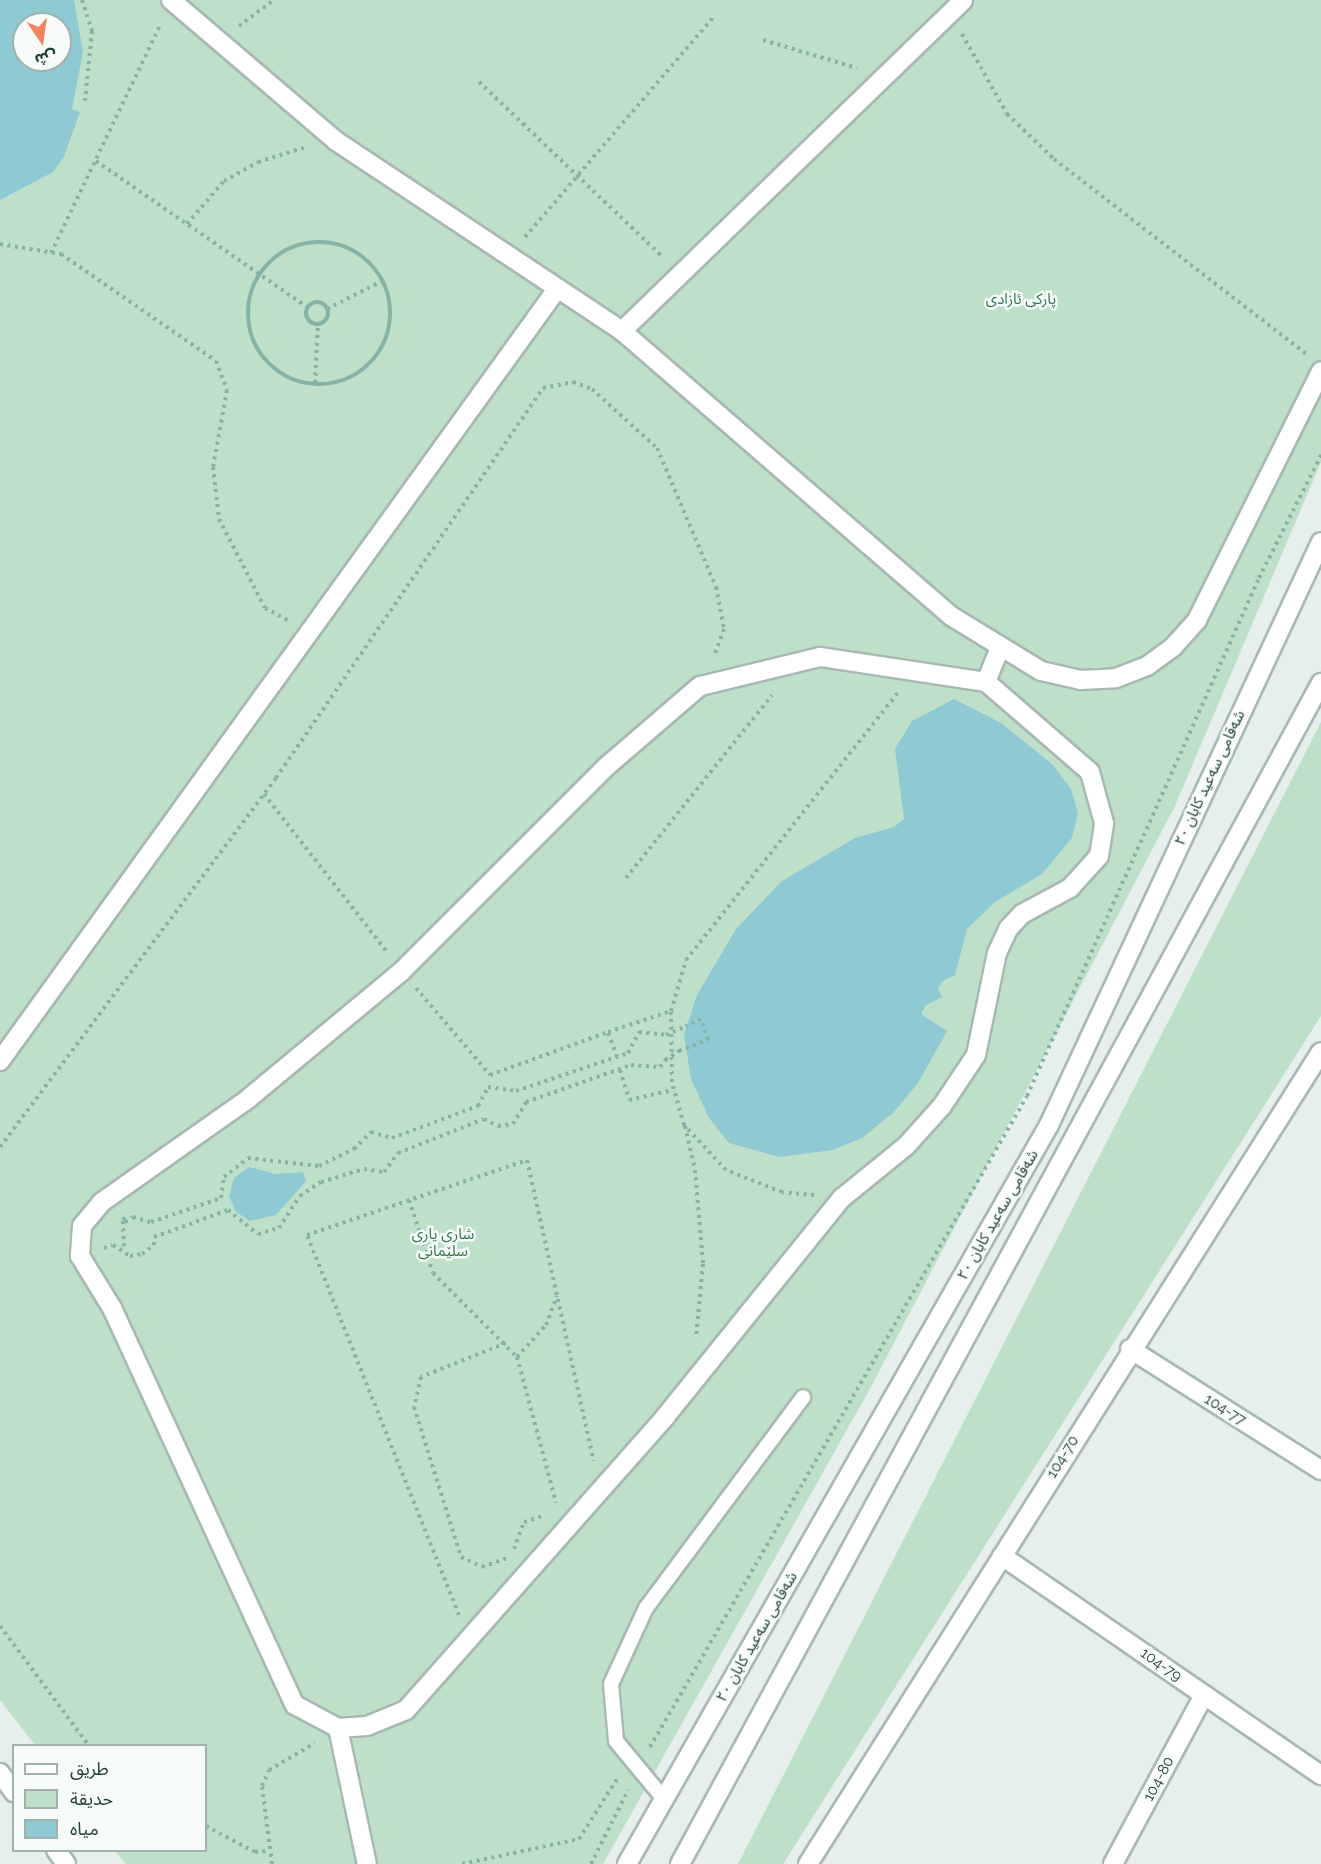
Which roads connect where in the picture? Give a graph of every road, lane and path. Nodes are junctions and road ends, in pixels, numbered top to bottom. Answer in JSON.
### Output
{"nodes":[{"id":1,"x":82,"y":0,"type":"edge"},
{"id":2,"x":274,"y":0,"type":"edge"},
{"id":3,"x":172,"y":1,"type":"edge"},
{"id":4,"x":956,"y":6,"type":"edge"},
{"id":5,"x":714,"y":18,"type":"dead end"},
{"id":6,"x":764,"y":40,"type":"dead end"},
{"id":7,"x":218,"y":42,"type":"junction"},
{"id":8,"x":881,"y":75,"type":"junction"},
{"id":9,"x":479,"y":82,"type":"dead end"},
{"id":10,"x":85,"y":101,"type":"dead end"},
{"id":11,"x":336,"y":141,"type":"junction"},
{"id":12,"x":96,"y":160,"type":"junction"},
{"id":13,"x":576,"y":174,"type":"junction"},
{"id":14,"x":186,"y":224,"type":"junction"},
{"id":15,"x":0,"y":244,"type":"edge"},
{"id":16,"x":51,"y":253,"type":"junction"},
{"id":17,"x":508,"y":259,"type":"junction"},
{"id":18,"x":259,"y":274,"type":"junction"},
{"id":19,"x":681,"y":274,"type":"junction"},
{"id":20,"x":382,"y":281,"type":"junction"},
{"id":21,"x":556,"y":289,"type":"junction"},
{"id":22,"x":308,"y":308,"type":"junction"},
{"id":23,"x":327,"y":309,"type":"junction"},
{"id":24,"x":318,"y":324,"type":"junction"},
{"id":25,"x":622,"y":331,"type":"junction"},
{"id":26,"x":1316,"y":365,"type":"edge"},
{"id":27,"x":315,"y":383,"type":"junction"},
{"id":28,"x":1321,"y":455,"type":"edge"},
{"id":29,"x":1321,"y":542,"type":"edge"},
{"id":30,"x":312,"y":632,"type":"junction"},
{"id":31,"x":999,"y":649,"type":"junction"},
{"id":32,"x":798,"y":661,"type":"junction"},
{"id":33,"x":914,"y":674,"type":"junction"},
{"id":34,"x":986,"y":682,"type":"junction"},
{"id":35,"x":1321,"y":683,"type":"edge"},
{"id":36,"x":700,"y":686,"type":"junction"},
{"id":37,"x":264,"y":794,"type":"junction"},
{"id":38,"x":626,"y":878,"type":"dead end"},
{"id":39,"x":402,"y":971,"type":"junction"},
{"id":40,"x":671,"y":1011,"type":"junction"},
{"id":41,"x":608,"y":1032,"type":"junction"},
{"id":42,"x":1321,"y":1052,"type":"edge"},
{"id":43,"x":617,"y":1057,"type":"junction"},
{"id":44,"x":0,"y":1061,"type":"edge"},
{"id":45,"x":620,"y":1070,"type":"junction"},
{"id":46,"x":674,"y":1090,"type":"junction"},
{"id":47,"x":684,"y":1125,"type":"junction"},
{"id":48,"x":0,"y":1147,"type":"edge"},
{"id":49,"x":114,"y":1194,"type":"junction"},
{"id":50,"x":842,"y":1198,"type":"junction"},
{"id":51,"x":409,"y":1200,"type":"junction"},
{"id":52,"x":123,"y":1219,"type":"junction"},
{"id":53,"x":124,"y":1249,"type":"junction"},
{"id":54,"x":80,"y":1256,"type":"junction"},
{"id":55,"x":557,"y":1296,"type":"junction"},
{"id":56,"x":694,"y":1342,"type":"dead end"},
{"id":57,"x":506,"y":1343,"type":"junction"},
{"id":58,"x":1130,"y":1349,"type":"junction"},
{"id":59,"x":517,"y":1357,"type":"junction"},
{"id":60,"x":803,"y":1397,"type":"dead end"},
{"id":61,"x":1321,"y":1470,"type":"edge"},
{"id":62,"x":600,"y":1491,"type":"junction"},
{"id":63,"x":558,"y":1511,"type":"junction"},
{"id":64,"x":563,"y":1533,"type":"junction"},
{"id":65,"x":1002,"y":1556,"type":"junction"},
{"id":66,"x":0,"y":1626,"type":"edge"},
{"id":67,"x":469,"y":1640,"type":"junction"},
{"id":68,"x":1204,"y":1695,"type":"junction"},
{"id":69,"x":338,"y":1728,"type":"junction"},
{"id":70,"x":88,"y":1744,"type":"edge"},
{"id":71,"x":635,"y":1763,"type":"junction"},
{"id":72,"x":0,"y":1773,"type":"edge"},
{"id":73,"x":1321,"y":1775,"type":"edge"},
{"id":74,"x":12,"y":1789,"type":"edge"},
{"id":75,"x":664,"y":1799,"type":"junction"},
{"id":76,"x":207,"y":1827,"type":"edge"},
{"id":77,"x":267,"y":1851,"type":"junction"},
{"id":78,"x":57,"y":1852,"type":"edge"},
{"id":79,"x":66,"y":1864,"type":"edge"},
{"id":80,"x":272,"y":1864,"type":"edge"},
{"id":81,"x":367,"y":1864,"type":"edge"},
{"id":82,"x":462,"y":1864,"type":"edge"},
{"id":83,"x":591,"y":1864,"type":"edge"},
{"id":84,"x":627,"y":1864,"type":"edge"},
{"id":85,"x":680,"y":1864,"type":"edge"},
{"id":86,"x":808,"y":1864,"type":"edge"},
{"id":87,"x":1113,"y":1864,"type":"edge"}],
"edges":[{"from":1,"to":10,"type":"path"},
{"from":2,"to":7,"type":"path"},
{"from":3,"to":7,"type":"street"},
{"from":3,"to":12,"type":"path"},
{"from":4,"to":8,"type":"street"},
{"from":4,"to":26,"type":"path"},
{"from":5,"to":13,"type":"path"},
{"from":6,"to":8,"type":"path"},
{"from":7,"to":11,"type":"street"},
{"from":8,"to":19,"type":"street"},
{"from":9,"to":13,"type":"path"},
{"from":11,"to":14,"type":"path"},
{"from":11,"to":17,"type":"street"},
{"from":12,"to":14,"type":"path"},
{"from":12,"to":16,"type":"path"},
{"from":13,"to":17,"type":"path"},
{"from":13,"to":19,"type":"path"},
{"from":14,"to":18,"type":"path"},
{"from":15,"to":16,"type":"path"},
{"from":16,"to":30,"type":"path"},
{"from":17,"to":21,"type":"street"},
{"from":18,"to":20,"type":"path"},
{"from":18,"to":22,"type":"path"},
{"from":18,"to":27,"type":"path"},
{"from":19,"to":25,"type":"street"},
{"from":20,"to":23,"type":"path"},
{"from":20,"to":27,"type":"path"},
{"from":21,"to":25,"type":"street"},
{"from":21,"to":30,"type":"street"},
{"from":22,"to":23,"type":"path"},
{"from":22,"to":24,"type":"path"},
{"from":23,"to":24,"type":"path"},
{"from":24,"to":27,"type":"path"},
{"from":25,"to":31,"type":"street"},
{"from":26,"to":31,"type":"street"},
{"from":28,"to":71,"type":"path"},
{"from":29,"to":75,"type":"street","name":"شەقامی سەعید کابان ٢٠"},
{"from":30,"to":44,"type":"street"},
{"from":31,"to":34,"type":"street"},
{"from":32,"to":33,"type":"street"},
{"from":32,"to":36,"type":"street"},
{"from":32,"to":38,"type":"path"},
{"from":33,"to":34,"type":"street"},
{"from":33,"to":40,"type":"path"},
{"from":34,"to":50,"type":"street"},
{"from":35,"to":85,"type":"street","name":"شەقامی سەعید کابان ٢٠"},
{"from":36,"to":37,"type":"path"},
{"from":36,"to":39,"type":"street"},
{"from":37,"to":39,"type":"path"},
{"from":37,"to":48,"type":"path"},
{"from":39,"to":41,"type":"path"},
{"from":39,"to":49,"type":"street"},
{"from":40,"to":41,"type":"path"},
{"from":40,"to":46,"type":"path"},
{"from":41,"to":43,"type":"path"},
{"from":42,"to":58,"type":"street","name":"104-70"},
{"from":43,"to":45,"type":"path","bridge":true},
{"from":43,"to":52,"type":"path"},
{"from":45,"to":46,"type":"path"},
{"from":45,"to":53,"type":"path"},
{"from":46,"to":47,"type":"path"},
{"from":47,"to":50,"type":"path"},
{"from":47,"to":56,"type":"path"},
{"from":49,"to":52,"type":"path"},
{"from":49,"to":54,"type":"street"},
{"from":50,"to":62,"type":"street"},
{"from":51,"to":55,"type":"path"},
{"from":51,"to":57,"type":"path"},
{"from":51,"to":67,"type":"path"},
{"from":52,"to":53,"type":"path"},
{"from":53,"to":54,"type":"path"},
{"from":54,"to":69,"type":"street"},
{"from":55,"to":59,"type":"path"},
{"from":55,"to":62,"type":"path"},
{"from":57,"to":59,"type":"path"},
{"from":57,"to":63,"type":"path"},
{"from":58,"to":61,"type":"street","name":"104-77"},
{"from":58,"to":65,"type":"street","name":"104-70"},
{"from":59,"to":63,"type":"path"},
{"from":60,"to":71,"type":"lane"},
{"from":62,"to":64,"type":"street"},
{"from":63,"to":64,"type":"path"},
{"from":64,"to":67,"type":"street"},
{"from":65,"to":68,"type":"street","name":"104-79"},
{"from":65,"to":86,"type":"street","name":"104-70"},
{"from":66,"to":70,"type":"path"},
{"from":67,"to":69,"type":"street"},
{"from":68,"to":73,"type":"street","name":"104-79"},
{"from":68,"to":87,"type":"street","name":"104-80"},
{"from":69,"to":77,"type":"path"},
{"from":69,"to":81,"type":"street"},
{"from":71,"to":75,"type":"lane"},
{"from":71,"to":82,"type":"path"},
{"from":71,"to":83,"type":"path"},
{"from":72,"to":74,"type":"street"},
{"from":75,"to":84,"type":"street","name":"شەقامی سەعید کابان ٢٠"},
{"from":76,"to":77,"type":"path"},
{"from":77,"to":80,"type":"path"},
{"from":78,"to":79,"type":"street"}]}
